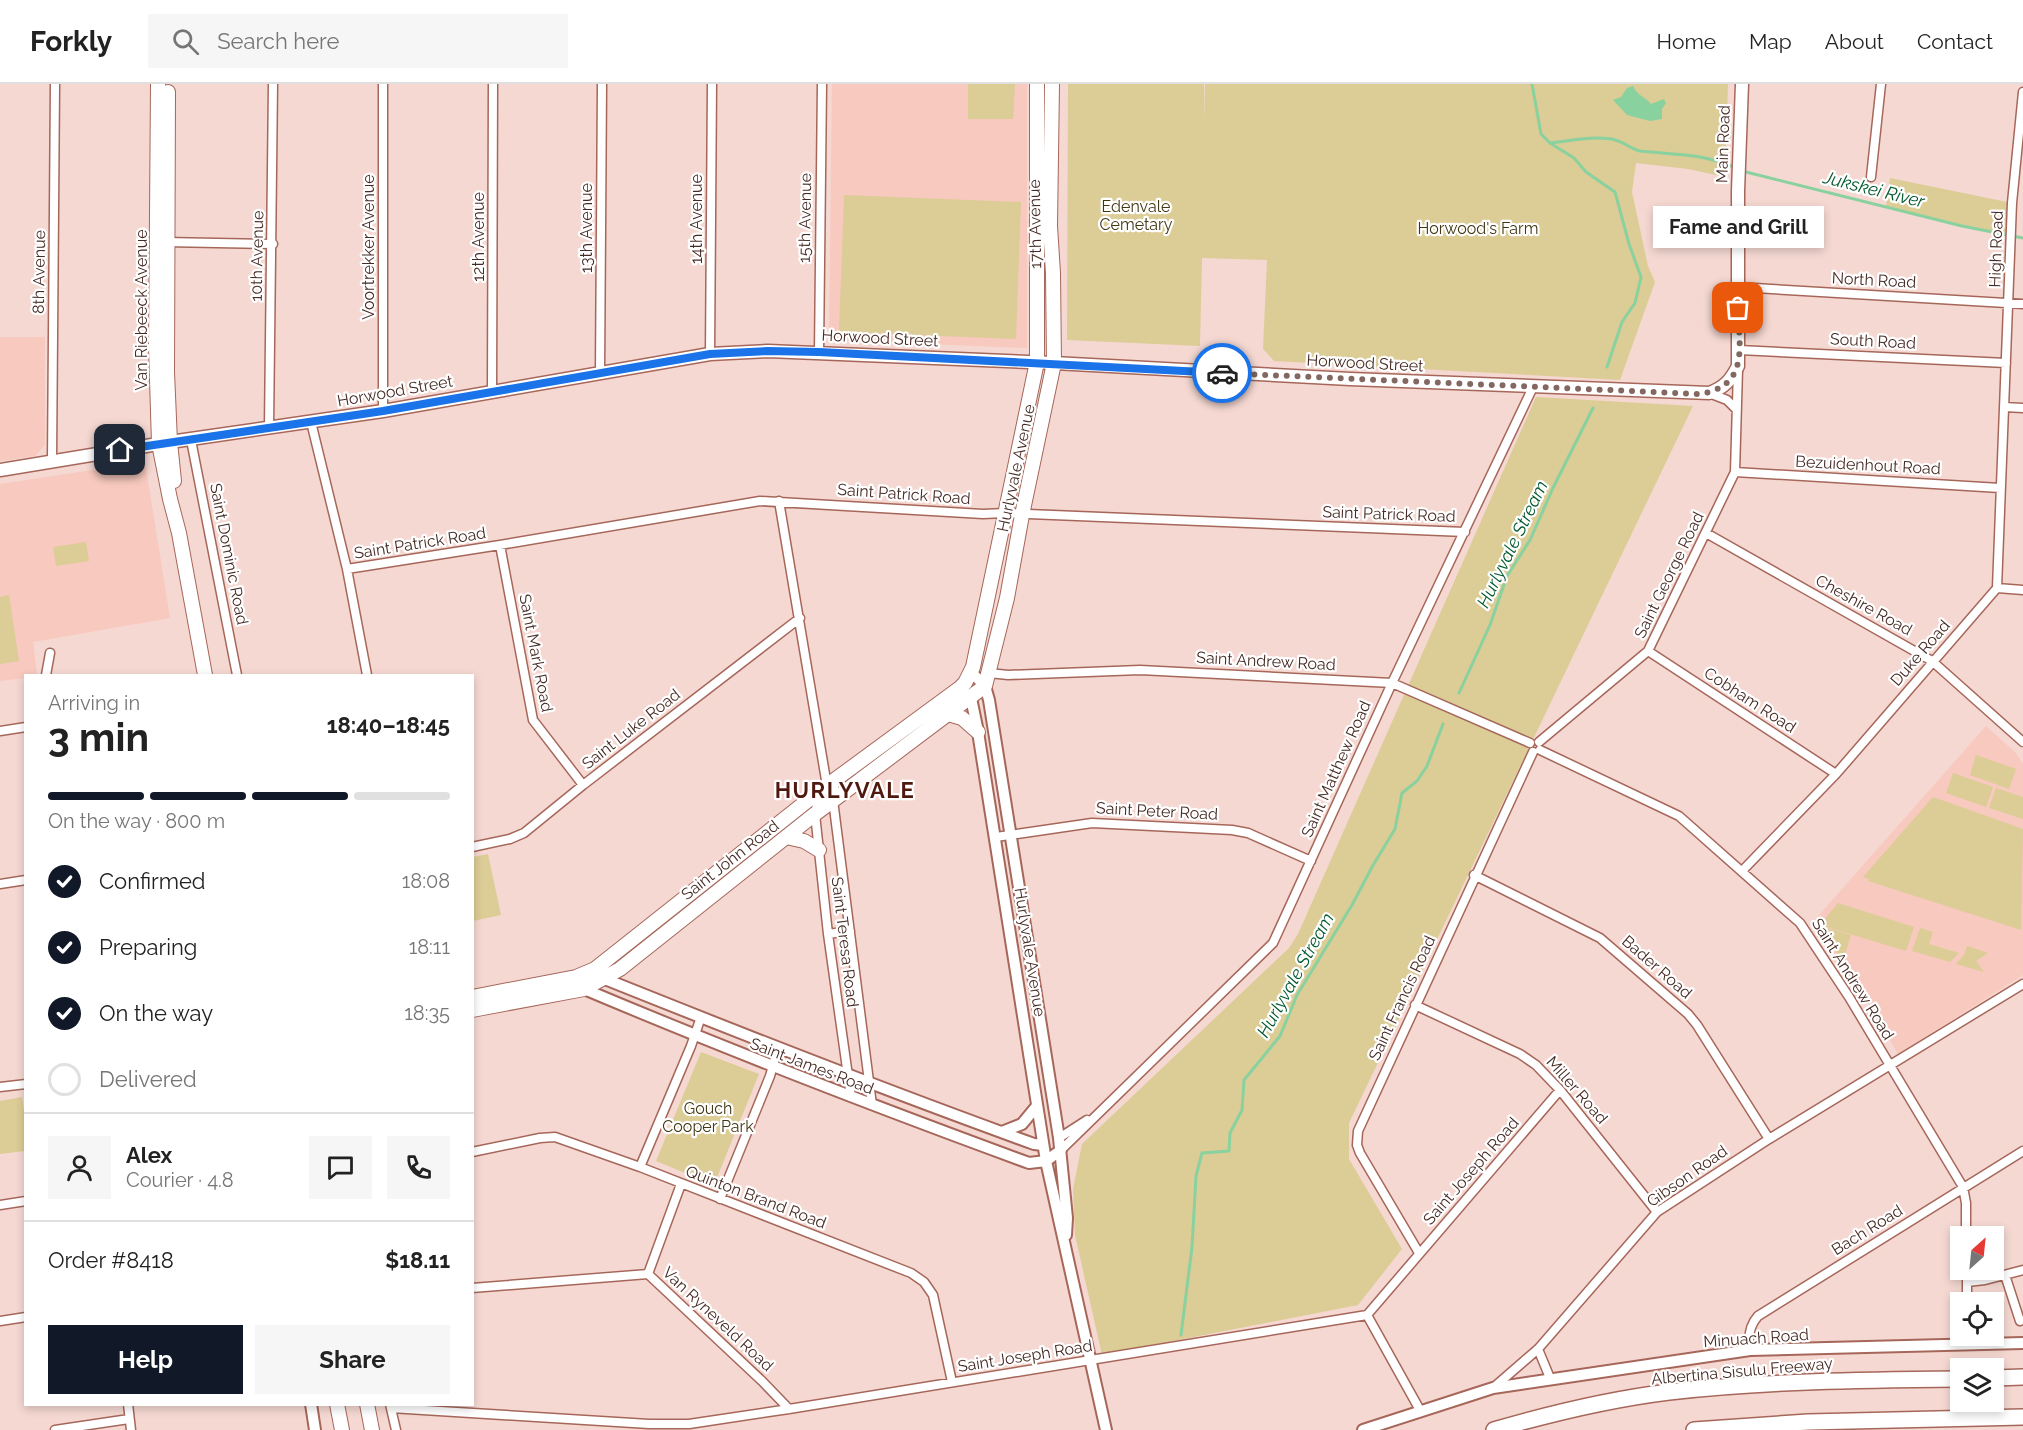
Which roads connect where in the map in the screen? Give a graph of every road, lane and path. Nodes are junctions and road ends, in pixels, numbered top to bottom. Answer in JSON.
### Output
{"nodes":[{"id":1,"x":55,"y":84,"type":"edge"},
{"id":2,"x":158,"y":84,"type":"edge"},
{"id":3,"x":168,"y":84,"type":"edge"},
{"id":4,"x":273,"y":84,"type":"edge"},
{"id":5,"x":383,"y":84,"type":"edge"},
{"id":6,"x":493,"y":84,"type":"edge"},
{"id":7,"x":602,"y":84,"type":"edge"},
{"id":8,"x":712,"y":84,"type":"edge"},
{"id":9,"x":822,"y":84,"type":"edge"},
{"id":10,"x":1037,"y":84,"type":"edge"},
{"id":11,"x":1052,"y":84,"type":"edge"},
{"id":12,"x":1742,"y":84,"type":"edge"},
{"id":13,"x":1881,"y":84,"type":"edge"},
{"id":14,"x":2023,"y":92,"type":"edge"},
{"id":15,"x":1871,"y":177,"type":"dead end"},
{"id":16,"x":162,"y":242,"type":"junction"},
{"id":17,"x":273,"y":244,"type":"junction"},
{"id":18,"x":1738,"y":287,"type":"junction"},
{"id":19,"x":2009,"y":303,"type":"junction"},
{"id":20,"x":2023,"y":304,"type":"edge"},
{"id":21,"x":1739,"y":350,"type":"junction"},
{"id":22,"x":819,"y":352,"type":"junction"},
{"id":23,"x":710,"y":354,"type":"junction"},
{"id":24,"x":1037,"y":362,"type":"junction"},
{"id":25,"x":1054,"y":363,"type":"junction"},
{"id":26,"x":2006,"y":363,"type":"junction"},
{"id":27,"x":1738,"y":366,"type":"junction"},
{"id":28,"x":600,"y":373,"type":"junction"},
{"id":29,"x":1533,"y":387,"type":"junction"},
{"id":30,"x":492,"y":391,"type":"junction"},
{"id":31,"x":1708,"y":393,"type":"junction"},
{"id":32,"x":2004,"y":406,"type":"junction"},
{"id":33,"x":2023,"y":408,"type":"edge"},
{"id":34,"x":1736,"y":409,"type":"junction"},
{"id":35,"x":383,"y":411,"type":"junction"},
{"id":36,"x":310,"y":422,"type":"junction"},
{"id":37,"x":269,"y":428,"type":"junction"},
{"id":38,"x":191,"y":440,"type":"junction"},
{"id":39,"x":164,"y":443,"type":"junction"},
{"id":40,"x":52,"y":461,"type":"junction"},
{"id":41,"x":0,"y":470,"type":"edge"},
{"id":42,"x":1735,"y":472,"type":"junction"},
{"id":43,"x":2000,"y":488,"type":"junction"},
{"id":44,"x":779,"y":501,"type":"junction"},
{"id":45,"x":1005,"y":513,"type":"junction"},
{"id":46,"x":1022,"y":515,"type":"junction"},
{"id":47,"x":1465,"y":532,"type":"junction"},
{"id":48,"x":1706,"y":533,"type":"junction"},
{"id":49,"x":501,"y":545,"type":"junction"},
{"id":50,"x":347,"y":569,"type":"junction"},
{"id":51,"x":1997,"y":588,"type":"junction"},
{"id":52,"x":2023,"y":590,"type":"edge"},
{"id":53,"x":800,"y":618,"type":"junction"},
{"id":54,"x":978,"y":638,"type":"junction"},
{"id":55,"x":1648,"y":651,"type":"junction"},
{"id":56,"x":50,"y":653,"type":"dead end"},
{"id":57,"x":1932,"y":661,"type":"junction"},
{"id":58,"x":971,"y":672,"type":"junction"},
{"id":59,"x":46,"y":674,"type":"edge"},
{"id":60,"x":205,"y":674,"type":"edge"},
{"id":61,"x":237,"y":674,"type":"edge"},
{"id":62,"x":367,"y":674,"type":"edge"},
{"id":63,"x":987,"y":679,"type":"junction"},
{"id":64,"x":1392,"y":683,"type":"junction"},
{"id":65,"x":960,"y":688,"type":"junction"},
{"id":66,"x":971,"y":698,"type":"junction"},
{"id":67,"x":939,"y":702,"type":"junction"},
{"id":68,"x":948,"y":714,"type":"junction"},
{"id":69,"x":24,"y":727,"type":"edge"},
{"id":70,"x":0,"y":731,"type":"edge"},
{"id":71,"x":978,"y":732,"type":"junction"},
{"id":72,"x":2023,"y":742,"type":"edge"},
{"id":73,"x":1535,"y":747,"type":"junction"},
{"id":74,"x":1836,"y":774,"type":"junction"},
{"id":75,"x":583,"y":785,"type":"junction"},
{"id":76,"x":827,"y":786,"type":"junction"},
{"id":77,"x":833,"y":800,"type":"junction"},
{"id":78,"x":815,"y":814,"type":"junction"},
{"id":79,"x":1010,"y":835,"type":"junction"},
{"id":80,"x":786,"y":837,"type":"junction"},
{"id":81,"x":996,"y":837,"type":"junction"},
{"id":82,"x":474,"y":846,"type":"edge"},
{"id":83,"x":819,"y":850,"type":"junction"},
{"id":84,"x":1311,"y":861,"type":"junction"},
{"id":85,"x":1742,"y":871,"type":"junction"},
{"id":86,"x":1474,"y":875,"type":"junction"},
{"id":87,"x":24,"y":880,"type":"edge"},
{"id":88,"x":0,"y":884,"type":"edge"},
{"id":89,"x":850,"y":931,"type":"junction"},
{"id":90,"x":828,"y":934,"type":"junction"},
{"id":91,"x":600,"y":974,"type":"junction"},
{"id":92,"x":580,"y":983,"type":"junction"},
{"id":93,"x":2023,"y":984,"type":"edge"},
{"id":94,"x":474,"y":997,"type":"edge"},
{"id":95,"x":1415,"y":1005,"type":"junction"},
{"id":96,"x":474,"y":1010,"type":"edge"},
{"id":97,"x":701,"y":1017,"type":"junction"},
{"id":98,"x":694,"y":1035,"type":"junction"},
{"id":99,"x":778,"y":1048,"type":"junction"},
{"id":100,"x":772,"y":1066,"type":"junction"},
{"id":101,"x":1890,"y":1066,"type":"junction"},
{"id":102,"x":847,"y":1074,"type":"junction"},
{"id":103,"x":870,"y":1083,"type":"junction"},
{"id":104,"x":24,"y":1084,"type":"edge"},
{"id":105,"x":0,"y":1088,"type":"edge"},
{"id":106,"x":1560,"y":1090,"type":"junction"},
{"id":107,"x":850,"y":1097,"type":"junction"},
{"id":108,"x":872,"y":1106,"type":"junction"},
{"id":109,"x":1036,"y":1107,"type":"junction"},
{"id":110,"x":1098,"y":1114,"type":"junction"},
{"id":111,"x":1001,"y":1132,"type":"junction"},
{"id":112,"x":1059,"y":1138,"type":"junction"},
{"id":113,"x":1769,"y":1139,"type":"junction"},
{"id":114,"x":1043,"y":1145,"type":"junction"},
{"id":115,"x":1061,"y":1150,"type":"junction"},
{"id":116,"x":2023,"y":1151,"type":"edge"},
{"id":117,"x":474,"y":1152,"type":"edge"},
{"id":118,"x":1046,"y":1161,"type":"junction"},
{"id":119,"x":1029,"y":1163,"type":"junction"},
{"id":120,"x":640,"y":1167,"type":"junction"},
{"id":121,"x":1049,"y":1179,"type":"junction"},
{"id":122,"x":681,"y":1184,"type":"junction"},
{"id":123,"x":1963,"y":1187,"type":"junction"},
{"id":124,"x":720,"y":1199,"type":"junction"},
{"id":125,"x":24,"y":1201,"type":"edge"},
{"id":126,"x":0,"y":1205,"type":"edge"},
{"id":127,"x":1657,"y":1212,"type":"junction"},
{"id":128,"x":1966,"y":1226,"type":"edge"},
{"id":129,"x":1065,"y":1244,"type":"junction"},
{"id":130,"x":1419,"y":1253,"type":"junction"},
{"id":131,"x":2023,"y":1270,"type":"edge"},
{"id":132,"x":648,"y":1274,"type":"junction"},
{"id":133,"x":2005,"y":1275,"type":"junction"},
{"id":134,"x":1967,"y":1282,"type":"joint"},
{"id":135,"x":474,"y":1288,"type":"edge"},
{"id":136,"x":1967,"y":1292,"type":"edge"},
{"id":137,"x":1367,"y":1315,"type":"junction"},
{"id":138,"x":24,"y":1317,"type":"edge"},
{"id":139,"x":0,"y":1321,"type":"edge"},
{"id":140,"x":2020,"y":1321,"type":"dead end"},
{"id":141,"x":1950,"y":1341,"type":"edge"},
{"id":142,"x":2004,"y":1342,"type":"edge"},
{"id":143,"x":2023,"y":1343,"type":"edge"},
{"id":144,"x":1538,"y":1348,"type":"junction"},
{"id":145,"x":1750,"y":1350,"type":"junction"},
{"id":146,"x":1090,"y":1360,"type":"junction"},
{"id":147,"x":2023,"y":1377,"type":"edge"},
{"id":148,"x":1550,"y":1378,"type":"junction"},
{"id":149,"x":2004,"y":1378,"type":"edge"},
{"id":150,"x":1950,"y":1379,"type":"edge"},
{"id":151,"x":952,"y":1383,"type":"junction"},
{"id":152,"x":1492,"y":1388,"type":"junction"},
{"id":153,"x":128,"y":1406,"type":"edge"},
{"id":154,"x":311,"y":1406,"type":"edge"},
{"id":155,"x":337,"y":1406,"type":"edge"},
{"id":156,"x":368,"y":1406,"type":"edge"},
{"id":157,"x":390,"y":1406,"type":"edge"},
{"id":158,"x":789,"y":1409,"type":"junction"},
{"id":159,"x":1421,"y":1412,"type":"junction"},
{"id":160,"x":2023,"y":1417,"type":"edge"},
{"id":161,"x":129,"y":1419,"type":"junction"},
{"id":162,"x":55,"y":1430,"type":"edge"},
{"id":163,"x":131,"y":1430,"type":"edge"},
{"id":164,"x":315,"y":1430,"type":"edge"},
{"id":165,"x":342,"y":1430,"type":"edge"},
{"id":166,"x":372,"y":1430,"type":"edge"},
{"id":167,"x":396,"y":1430,"type":"edge"},
{"id":168,"x":1106,"y":1430,"type":"edge"},
{"id":169,"x":1363,"y":1430,"type":"edge"},
{"id":170,"x":1494,"y":1430,"type":"edge"},
{"id":171,"x":1694,"y":1430,"type":"edge"}],
"edges":[{"from":1,"to":40,"type":"street","name":"8th Avenue"},
{"from":2,"to":16,"type":"main road","name":"Van Riebeeck Avenue"},
{"from":3,"to":16,"type":"main road","name":"Van Riebeeck Avenue"},
{"from":4,"to":17,"type":"street","name":"10th Avenue"},
{"from":5,"to":35,"type":"street","name":"Voortrekker Avenue"},
{"from":6,"to":30,"type":"street","name":"12th Avenue"},
{"from":7,"to":28,"type":"street","name":"13th Avenue"},
{"from":8,"to":23,"type":"street","name":"14th Avenue"},
{"from":9,"to":22,"type":"street","name":"15th Avenue"},
{"from":10,"to":24,"type":"main road","name":"17th Avenue"},
{"from":11,"to":25,"type":"main road","name":"17th Avenue"},
{"from":12,"to":18,"type":"main road","name":"Main Road"},
{"from":13,"to":15,"type":"street"},
{"from":14,"to":19,"type":"street","name":"High Road"},
{"from":16,"to":17,"type":"street"},
{"from":16,"to":39,"type":"main road","name":"Van Riebeeck Avenue"},
{"from":17,"to":37,"type":"street","name":"10th Avenue"},
{"from":18,"to":19,"type":"street","name":"North Road"},
{"from":18,"to":21,"type":"main road","name":"Main Road"},
{"from":19,"to":20,"type":"street","name":"North Road"},
{"from":19,"to":26,"type":"street","name":"High Road"},
{"from":21,"to":26,"type":"street","name":"South Road"},
{"from":21,"to":27,"type":"main road"},
{"from":22,"to":23,"type":"main road","name":"Horwood Street"},
{"from":22,"to":24,"type":"main road","name":"Horwood Street"},
{"from":23,"to":28,"type":"main road","name":"Horwood Street"},
{"from":24,"to":25,"type":"main road","name":"Horwood Street"},
{"from":24,"to":45,"type":"main road","name":"Hurlyvale Avenue"},
{"from":25,"to":29,"type":"main road","name":"Horwood Street"},
{"from":25,"to":46,"type":"main road","name":"Hurlyvale Avenue"},
{"from":26,"to":32,"type":"street","name":"High Road"},
{"from":27,"to":31,"type":"main road"},
{"from":27,"to":34,"type":"street","name":"Saint George Road"},
{"from":28,"to":30,"type":"main road","name":"Horwood Street"},
{"from":29,"to":31,"type":"main road","name":"Horwood Street"},
{"from":29,"to":47,"type":"street","name":"Saint Matthew Road"},
{"from":30,"to":35,"type":"main road","name":"Horwood Street"},
{"from":31,"to":34,"type":"street"},
{"from":32,"to":33,"type":"street"},
{"from":32,"to":43,"type":"street"},
{"from":34,"to":42,"type":"street","name":"Saint George Road"},
{"from":35,"to":36,"type":"main road","name":"Horwood Street"},
{"from":36,"to":37,"type":"main road","name":"Horwood Street"},
{"from":36,"to":50,"type":"street"},
{"from":37,"to":38,"type":"main road","name":"Horwood Street"},
{"from":38,"to":39,"type":"main road","name":"Horwood Street"},
{"from":38,"to":61,"type":"street","name":"Saint Dominic Road"},
{"from":39,"to":40,"type":"main road","name":"Horwood Street"},
{"from":39,"to":60,"type":"main road","name":"Van Riebeeck Avenue"},
{"from":40,"to":41,"type":"main road","name":"Horwood Street"},
{"from":42,"to":43,"type":"street","name":"Bezuidenhout Road"},
{"from":42,"to":48,"type":"street","name":"Saint George Road"},
{"from":43,"to":51,"type":"street"},
{"from":44,"to":45,"type":"street","name":"Saint Patrick Road"},
{"from":44,"to":49,"type":"street","name":"Saint Patrick Road"},
{"from":44,"to":53,"type":"street","name":"Saint Teresa Road"},
{"from":45,"to":46,"type":"street","name":"Saint Patrick Road"},
{"from":45,"to":54,"type":"main road","name":"Hurlyvale Avenue"},
{"from":46,"to":47,"type":"street","name":"Saint Patrick Road"},
{"from":46,"to":63,"type":"main road","name":"Hurlyvale Avenue"},
{"from":47,"to":64,"type":"street","name":"Saint Matthew Road"},
{"from":48,"to":55,"type":"street","name":"Saint George Road"},
{"from":48,"to":57,"type":"street","name":"Cheshire Road"},
{"from":49,"to":50,"type":"street","name":"Saint Patrick Road"},
{"from":49,"to":75,"type":"street","name":"Saint Mark Road"},
{"from":50,"to":62,"type":"street"},
{"from":51,"to":52,"type":"street"},
{"from":51,"to":57,"type":"street","name":"Duke Road"},
{"from":53,"to":75,"type":"street","name":"Saint Luke Road"},
{"from":53,"to":76,"type":"street","name":"Saint Teresa Road"},
{"from":54,"to":58,"type":"main road","name":"Hurlyvale Avenue"},
{"from":54,"to":67,"type":"main road"},
{"from":55,"to":73,"type":"street","name":"Saint George Road"},
{"from":55,"to":74,"type":"street","name":"Cobham Road"},
{"from":56,"to":59,"type":"street"},
{"from":57,"to":72,"type":"street","name":"Cheshire Road"},
{"from":57,"to":74,"type":"street","name":"Duke Road"},
{"from":58,"to":63,"type":"street"},
{"from":58,"to":65,"type":"main road","name":"Hurlyvale Avenue"},
{"from":63,"to":64,"type":"street","name":"Saint Andrew Road"},
{"from":63,"to":66,"type":"main road","name":"Saint John Road"},
{"from":63,"to":79,"type":"street","name":"Hurlyvale Avenue"},
{"from":64,"to":73,"type":"street","name":"Saint Andrew Road"},
{"from":64,"to":84,"type":"street","name":"Saint Matthew Road"},
{"from":65,"to":66,"type":"street"},
{"from":65,"to":67,"type":"main road","name":"Saint John Road"},
{"from":66,"to":68,"type":"main road","name":"Saint John Road"},
{"from":66,"to":71,"type":"street","name":"Hurlyvale Avenue"},
{"from":67,"to":76,"type":"main road","name":"Saint John Road"},
{"from":68,"to":71,"type":"main road"},
{"from":68,"to":77,"type":"main road","name":"Saint John Road"},
{"from":69,"to":70,"type":"street"},
{"from":71,"to":81,"type":"street","name":"Hurlyvale Avenue"},
{"from":73,"to":85,"type":"street","name":"Saint Andrew Road"},
{"from":73,"to":86,"type":"street","name":"Saint Francis Road"},
{"from":74,"to":85,"type":"street","name":"Duke Road"},
{"from":75,"to":82,"type":"street","name":"Saint Luke Road"},
{"from":76,"to":77,"type":"street","name":"Saint Teresa Road"},
{"from":76,"to":78,"type":"street","name":"Saint Teresa Road"},
{"from":76,"to":91,"type":"main road","name":"Saint John Road"},
{"from":77,"to":78,"type":"main road","name":"Saint John Road"},
{"from":77,"to":89,"type":"street","name":"Saint Teresa Road"},
{"from":78,"to":80,"type":"main road","name":"Saint John Road"},
{"from":78,"to":83,"type":"street","name":"Saint Teresa Road"},
{"from":79,"to":81,"type":"street","name":"Saint Peter Road"},
{"from":79,"to":84,"type":"street","name":"Saint Peter Road"},
{"from":79,"to":112,"type":"street","name":"Hurlyvale Avenue"},
{"from":80,"to":83,"type":"main road"},
{"from":80,"to":91,"type":"main road","name":"Saint John Road"},
{"from":81,"to":109,"type":"street","name":"Hurlyvale Avenue"},
{"from":83,"to":90,"type":"street","name":"Saint Teresa Road"},
{"from":84,"to":110,"type":"street","name":"Saint Matthew Road"},
{"from":85,"to":101,"type":"street","name":"Saint Andrew Road"},
{"from":86,"to":95,"type":"street","name":"Saint Francis Road"},
{"from":86,"to":113,"type":"street","name":"Bader Road"},
{"from":87,"to":88,"type":"street"},
{"from":89,"to":90,"type":"street"},
{"from":89,"to":103,"type":"street","name":"Saint Teresa Road"},
{"from":90,"to":102,"type":"street","name":"Saint Teresa Road"},
{"from":91,"to":92,"type":"main road","name":"Saint John Road"},
{"from":91,"to":97,"type":"street","name":"Saint James Road"},
{"from":92,"to":94,"type":"main road","name":"Saint John Road"},
{"from":92,"to":96,"type":"main road","name":"Saint John Road"},
{"from":92,"to":98,"type":"street","name":"Saint James Road"},
{"from":93,"to":101,"type":"street","name":"Gibson Road"},
{"from":95,"to":106,"type":"street","name":"Miller Road"},
{"from":95,"to":130,"type":"street","name":"Saint Francis Road"},
{"from":97,"to":98,"type":"street"},
{"from":97,"to":99,"type":"street","name":"Saint James Road"},
{"from":98,"to":100,"type":"street","name":"Saint James Road"},
{"from":98,"to":120,"type":"street"},
{"from":99,"to":100,"type":"street"},
{"from":99,"to":102,"type":"street","name":"Saint James Road"},
{"from":100,"to":107,"type":"street","name":"Saint James Road"},
{"from":100,"to":124,"type":"street"},
{"from":101,"to":113,"type":"street","name":"Gibson Road"},
{"from":101,"to":123,"type":"street","name":"Saint Andrew Road"},
{"from":102,"to":103,"type":"street","name":"Saint James Road"},
{"from":102,"to":107,"type":"street","name":"Saint Teresa Road"},
{"from":103,"to":108,"type":"street","name":"Saint Teresa Road"},
{"from":103,"to":111,"type":"street","name":"Saint James Road"},
{"from":104,"to":105,"type":"street"},
{"from":106,"to":127,"type":"street","name":"Miller Road"},
{"from":106,"to":130,"type":"street","name":"Saint Joseph Road"},
{"from":107,"to":108,"type":"street","name":"Saint James Road"},
{"from":108,"to":119,"type":"street","name":"Saint James Road"},
{"from":109,"to":111,"type":"street"},
{"from":109,"to":114,"type":"street","name":"Hurlyvale Avenue"},
{"from":110,"to":112,"type":"street","name":"Saint Matthew Road"},
{"from":110,"to":115,"type":"street","name":"Saint Matthew Road"},
{"from":111,"to":114,"type":"street","name":"Saint James Road"},
{"from":112,"to":114,"type":"street","name":"Saint Matthew Road"},
{"from":112,"to":115,"type":"street","name":"Hurlyvale Avenue"},
{"from":113,"to":127,"type":"street","name":"Gibson Road"},
{"from":114,"to":118,"type":"street","name":"Hurlyvale Avenue"},
{"from":115,"to":118,"type":"street","name":"Saint Matthew Road"},
{"from":115,"to":129,"type":"street","name":"Hurlyvale Avenue"},
{"from":116,"to":123,"type":"street","name":"Bach Road"},
{"from":117,"to":120,"type":"street","name":"Quinton Brand Road"},
{"from":118,"to":119,"type":"street","name":"Saint James Road"},
{"from":118,"to":121,"type":"street","name":"Hurlyvale Avenue"},
{"from":119,"to":121,"type":"street"},
{"from":120,"to":122,"type":"street","name":"Quinton Brand Road"},
{"from":121,"to":129,"type":"street","name":"Hurlyvale Avenue"},
{"from":122,"to":124,"type":"street","name":"Quinton Brand Road"},
{"from":122,"to":132,"type":"street"},
{"from":123,"to":128,"type":"street","name":"Saint Andrew Road"},
{"from":123,"to":145,"type":"street","name":"Bach Road"},
{"from":124,"to":151,"type":"street","name":"Quinton Brand Road"},
{"from":125,"to":126,"type":"street"},
{"from":127,"to":144,"type":"street","name":"Gibson Road"},
{"from":129,"to":146,"type":"street","name":"Hurlyvale Avenue"},
{"from":130,"to":137,"type":"street","name":"Saint Joseph Road"},
{"from":131,"to":133,"type":"street"},
{"from":132,"to":135,"type":"street","name":"Van Ryneveld Road"},
{"from":132,"to":158,"type":"street","name":"Van Ryneveld Road"},
{"from":133,"to":134,"type":"street"},
{"from":133,"to":140,"type":"street"},
{"from":134,"to":136,"type":"street"},
{"from":137,"to":146,"type":"street","name":"Saint Joseph Road"},
{"from":137,"to":159,"type":"street"},
{"from":138,"to":139,"type":"street"},
{"from":141,"to":145,"type":"street","name":"Minuach Road"},
{"from":142,"to":143,"type":"street","name":"Minuach Road"},
{"from":144,"to":148,"type":"street"},
{"from":144,"to":152,"type":"street","name":"Gibson Road"},
{"from":145,"to":148,"type":"street","name":"Minuach Road"},
{"from":146,"to":151,"type":"street","name":"Saint Joseph Road"},
{"from":146,"to":168,"type":"street","name":"Hurlyvale Avenue"},
{"from":147,"to":149,"type":"highway"},
{"from":148,"to":152,"type":"street","name":"Minuach Road"},
{"from":150,"to":170,"type":"highway","name":"Albertina Sisulu Freeway"},
{"from":151,"to":158,"type":"street","name":"Saint Joseph Road"},
{"from":152,"to":159,"type":"street","name":"Gibson Road"},
{"from":153,"to":161,"type":"street"},
{"from":154,"to":164,"type":"street"},
{"from":155,"to":165,"type":"main road"},
{"from":156,"to":166,"type":"main road"},
{"from":157,"to":158,"type":"street","name":"Saint Joseph Road"},
{"from":157,"to":167,"type":"street"},
{"from":159,"to":169,"type":"street","name":"Gibson Road"},
{"from":160,"to":171,"type":"highway"},
{"from":161,"to":162,"type":"street"},
{"from":161,"to":163,"type":"street"}]}
